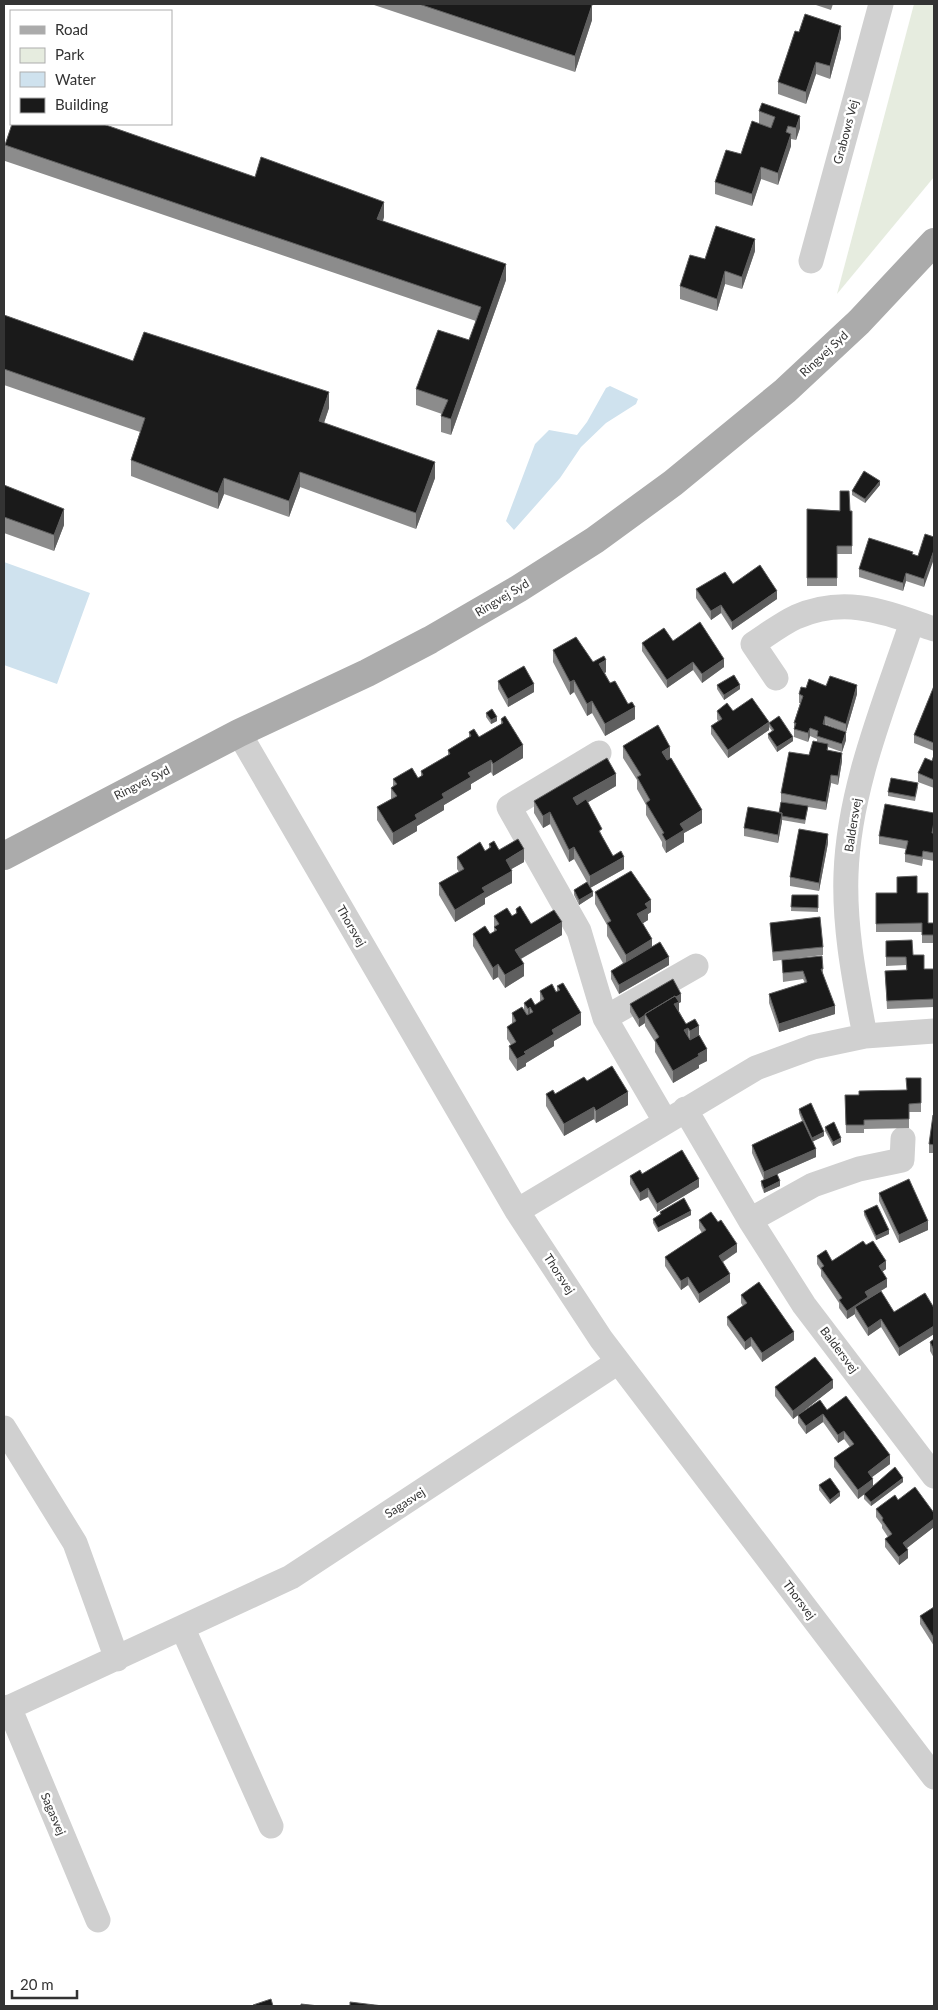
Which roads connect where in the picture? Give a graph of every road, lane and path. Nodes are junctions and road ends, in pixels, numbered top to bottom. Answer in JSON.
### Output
{"nodes":[{"id":1,"x":881,"y":4,"type":"edge"},
{"id":2,"x":934,"y":242,"type":"edge"},
{"id":3,"x":811,"y":261,"type":"dead end"},
{"id":4,"x":923,"y":625,"type":"edge"},
{"id":5,"x":776,"y":678,"type":"dead end"},
{"id":6,"x":240,"y":733,"type":"junction"},
{"id":7,"x":599,"y":753,"type":"dead end"},
{"id":8,"x":4,"y":856,"type":"edge"},
{"id":9,"x":696,"y":966,"type":"dead end"},
{"id":10,"x":605,"y":1018,"type":"junction"},
{"id":11,"x":934,"y":1031,"type":"edge"},
{"id":12,"x":864,"y":1036,"type":"junction"},
{"id":13,"x":675,"y":1115,"type":"junction"},
{"id":14,"x":903,"y":1139,"type":"dead end"},
{"id":15,"x":517,"y":1211,"type":"junction"},
{"id":16,"x":750,"y":1220,"type":"junction"},
{"id":17,"x":618,"y":1362,"type":"junction"},
{"id":18,"x":4,"y":1428,"type":"edge"},
{"id":19,"x":934,"y":1476,"type":"edge"},
{"id":20,"x":183,"y":1628,"type":"junction"},
{"id":21,"x":117,"y":1659,"type":"junction"},
{"id":22,"x":6,"y":1708,"type":"edge"},
{"id":23,"x":934,"y":1777,"type":"edge"},
{"id":24,"x":272,"y":1826,"type":"dead end"},
{"id":25,"x":98,"y":1920,"type":"dead end"}],
"edges":[{"from":1,"to":3,"type":"street","name":"Grabows Vej"},
{"from":2,"to":6,"type":"main road","name":"Ringvej Syd"},
{"from":4,"to":5,"type":"street","name":"Baldersvej"},
{"from":4,"to":12,"type":"street","name":"Baldersvej"},
{"from":6,"to":8,"type":"main road","name":"Ringvej Syd"},
{"from":6,"to":15,"type":"street","name":"Thorsvej"},
{"from":7,"to":10,"type":"street","name":"Baldersvej"},
{"from":9,"to":10,"type":"street"},
{"from":10,"to":13,"type":"street","name":"Baldersvej"},
{"from":11,"to":12,"type":"street"},
{"from":12,"to":13,"type":"street"},
{"from":13,"to":15,"type":"street"},
{"from":13,"to":16,"type":"street","name":"Baldersvej"},
{"from":14,"to":16,"type":"street"},
{"from":15,"to":17,"type":"street","name":"Thorsvej"},
{"from":16,"to":19,"type":"street","name":"Baldersvej"},
{"from":17,"to":20,"type":"street","name":"Sagasvej"},
{"from":17,"to":23,"type":"street","name":"Thorsvej"},
{"from":18,"to":21,"type":"street"},
{"from":20,"to":21,"type":"street","name":"Sagasvej"},
{"from":20,"to":24,"type":"street"},
{"from":21,"to":22,"type":"street","name":"Sagasvej"},
{"from":22,"to":25,"type":"street","name":"Sagasvej"}]}
